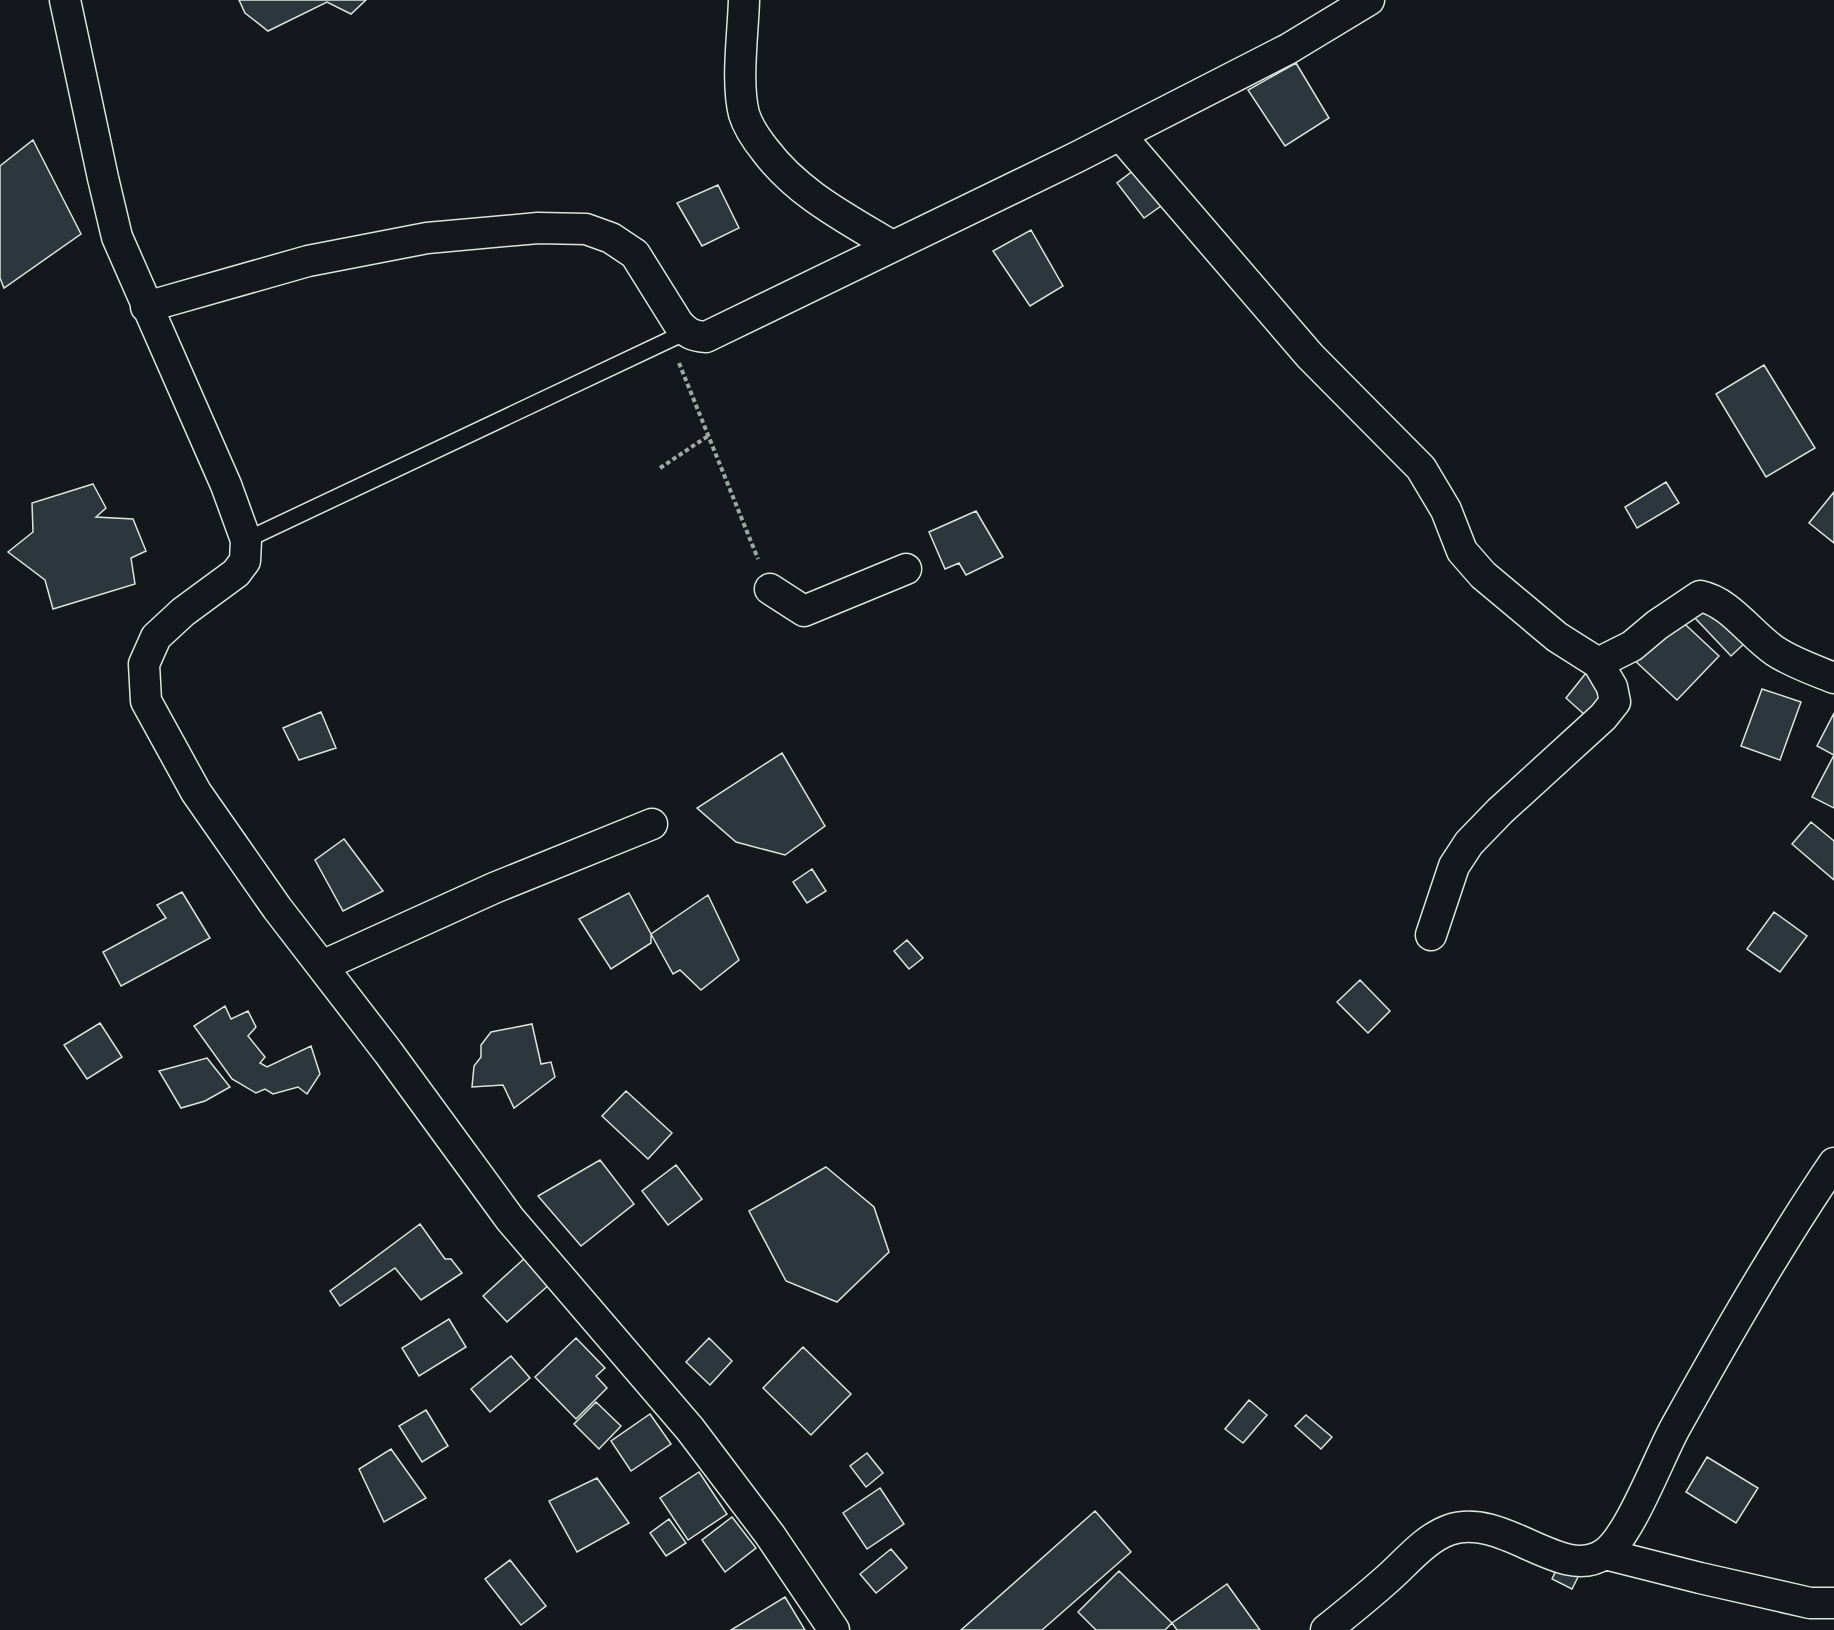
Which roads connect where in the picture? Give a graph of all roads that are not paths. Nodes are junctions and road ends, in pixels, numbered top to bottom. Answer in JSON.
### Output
{"nodes":[{"id":1,"x":65,"y":0,"type":"edge"},
{"id":2,"x":744,"y":0,"type":"edge"},
{"id":3,"x":1369,"y":0,"type":"edge"},
{"id":4,"x":1120,"y":135,"type":"junction"},
{"id":5,"x":892,"y":246,"type":"junction"},
{"id":6,"x":146,"y":307,"type":"junction"},
{"id":7,"x":678,"y":336,"type":"junction"},
{"id":8,"x":246,"y":540,"type":"junction"},
{"id":9,"x":906,"y":570,"type":"dead end"},
{"id":10,"x":770,"y":589,"type":"road end"},
{"id":11,"x":1599,"y":663,"type":"junction"},
{"id":12,"x":1834,"y":678,"type":"edge"},
{"id":13,"x":652,"y":824,"type":"dead end"},
{"id":14,"x":1431,"y":935,"type":"dead end"},
{"id":15,"x":322,"y":966,"type":"junction"},
{"id":16,"x":1834,"y":1163,"type":"edge"},
{"id":17,"x":1605,"y":1554,"type":"junction"},
{"id":18,"x":1834,"y":1603,"type":"edge"},
{"id":19,"x":834,"y":1630,"type":"edge"},
{"id":20,"x":1326,"y":1630,"type":"edge"}],
"edges":[{"from":1,"to":6,"type":"street"},
{"from":2,"to":5,"type":"street"},
{"from":3,"to":4,"type":"street"},
{"from":4,"to":5,"type":"street"},
{"from":4,"to":11,"type":"street"},
{"from":5,"to":7,"type":"street"},
{"from":6,"to":7,"type":"street"},
{"from":6,"to":8,"type":"street"},
{"from":7,"to":8,"type":"lane"},
{"from":8,"to":15,"type":"street"},
{"from":9,"to":10,"type":"street"},
{"from":11,"to":12,"type":"street"},
{"from":11,"to":14,"type":"street"},
{"from":13,"to":15,"type":"street"},
{"from":15,"to":19,"type":"street"},
{"from":16,"to":17,"type":"street"},
{"from":17,"to":18,"type":"street"},
{"from":17,"to":20,"type":"street"}]}
